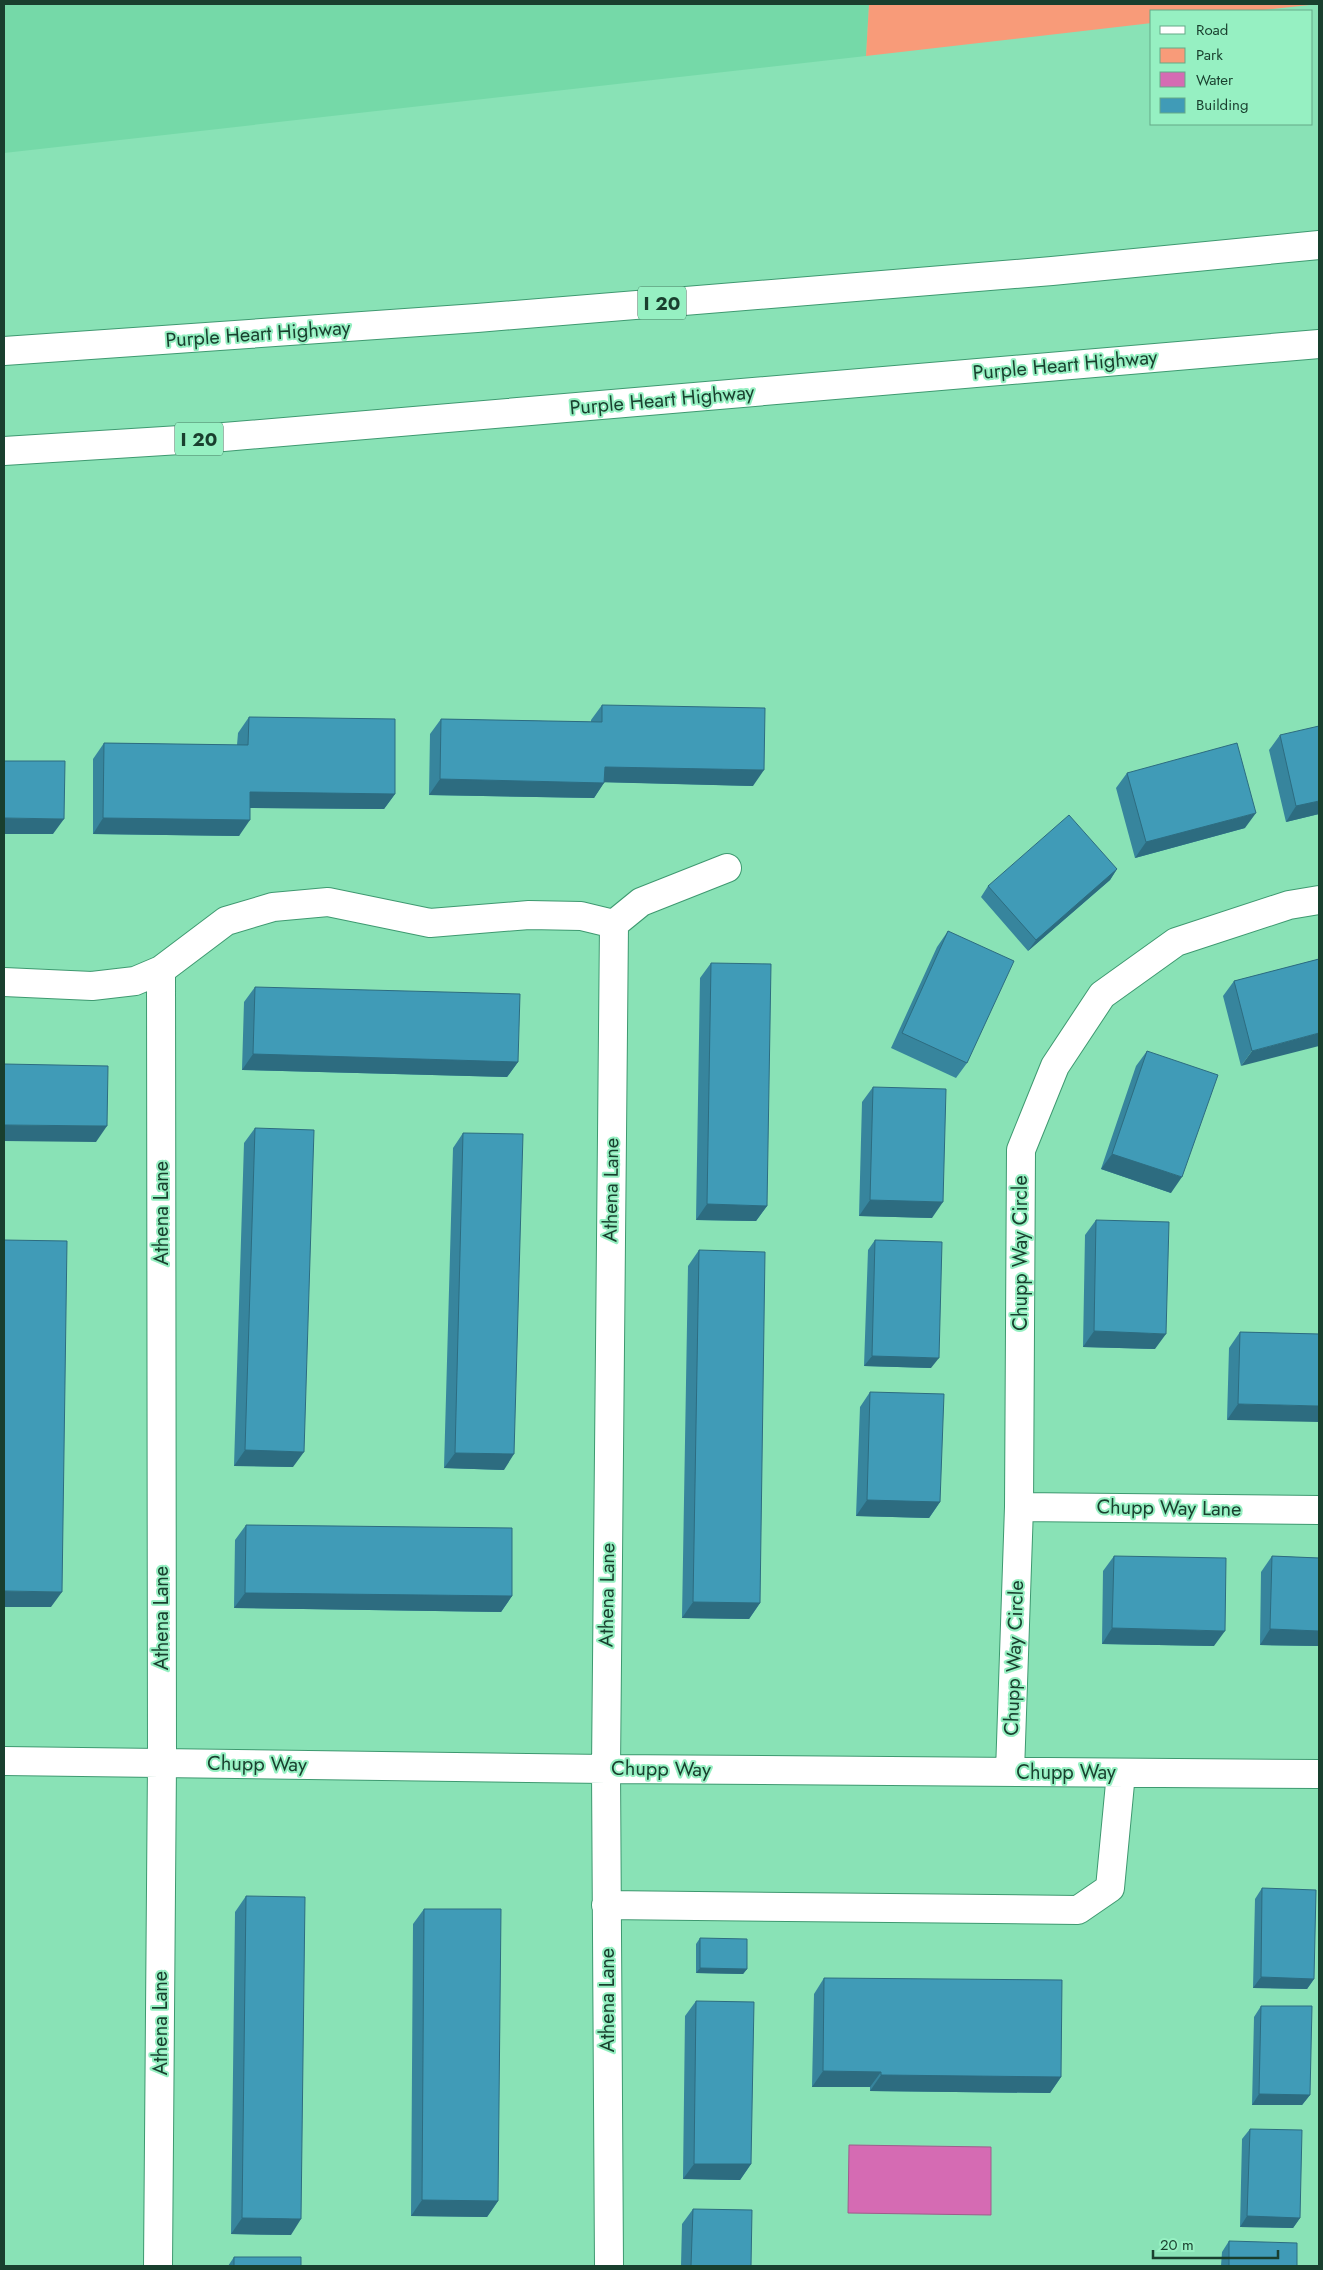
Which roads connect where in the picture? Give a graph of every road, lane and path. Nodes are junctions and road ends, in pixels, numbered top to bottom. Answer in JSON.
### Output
{"nodes":[{"id":1,"x":1319,"y":245,"type":"edge"},
{"id":2,"x":1319,"y":344,"type":"edge"},
{"id":3,"x":4,"y":351,"type":"edge"},
{"id":4,"x":4,"y":451,"type":"edge"},
{"id":5,"x":727,"y":868,"type":"dead end"},
{"id":6,"x":1319,"y":900,"type":"edge"},
{"id":7,"x":614,"y":924,"type":"junction"},
{"id":8,"x":160,"y":970,"type":"junction"},
{"id":9,"x":4,"y":982,"type":"edge"},
{"id":10,"x":1019,"y":1507,"type":"junction"},
{"id":11,"x":1319,"y":1510,"type":"edge"},
{"id":12,"x":4,"y":1761,"type":"edge"},
{"id":13,"x":162,"y":1763,"type":"junction"},
{"id":14,"x":606,"y":1768,"type":"junction"},
{"id":15,"x":1010,"y":1772,"type":"junction"},
{"id":16,"x":1121,"y":1773,"type":"junction"},
{"id":17,"x":1319,"y":1774,"type":"edge"},
{"id":18,"x":606,"y":1905,"type":"junction"},
{"id":19,"x":158,"y":2266,"type":"edge"},
{"id":20,"x":609,"y":2266,"type":"edge"}],
"edges":[{"from":1,"to":3,"type":"main road","name":"Purple Heart Highway","number":"I 20"},
{"from":2,"to":4,"type":"main road","name":"Purple Heart Highway","number":"I 20"},
{"from":5,"to":7,"type":"main road"},
{"from":6,"to":10,"type":"main road","name":"Chupp Way Circle"},
{"from":7,"to":8,"type":"main road"},
{"from":7,"to":14,"type":"main road","name":"Athena Lane"},
{"from":8,"to":9,"type":"main road"},
{"from":8,"to":13,"type":"main road","name":"Athena Lane"},
{"from":10,"to":11,"type":"main road","name":"Chupp Way Lane"},
{"from":10,"to":15,"type":"main road","name":"Chupp Way Circle"},
{"from":12,"to":13,"type":"main road","name":"Chupp Way"},
{"from":13,"to":14,"type":"main road","name":"Chupp Way"},
{"from":13,"to":19,"type":"main road","name":"Athena Lane"},
{"from":14,"to":15,"type":"main road","name":"Chupp Way"},
{"from":14,"to":18,"type":"main road","name":"Athena Lane"},
{"from":15,"to":16,"type":"main road","name":"Chupp Way"},
{"from":16,"to":17,"type":"main road","name":"Chupp Way"},
{"from":16,"to":18,"type":"main road"},
{"from":18,"to":20,"type":"main road","name":"Athena Lane"}]}
